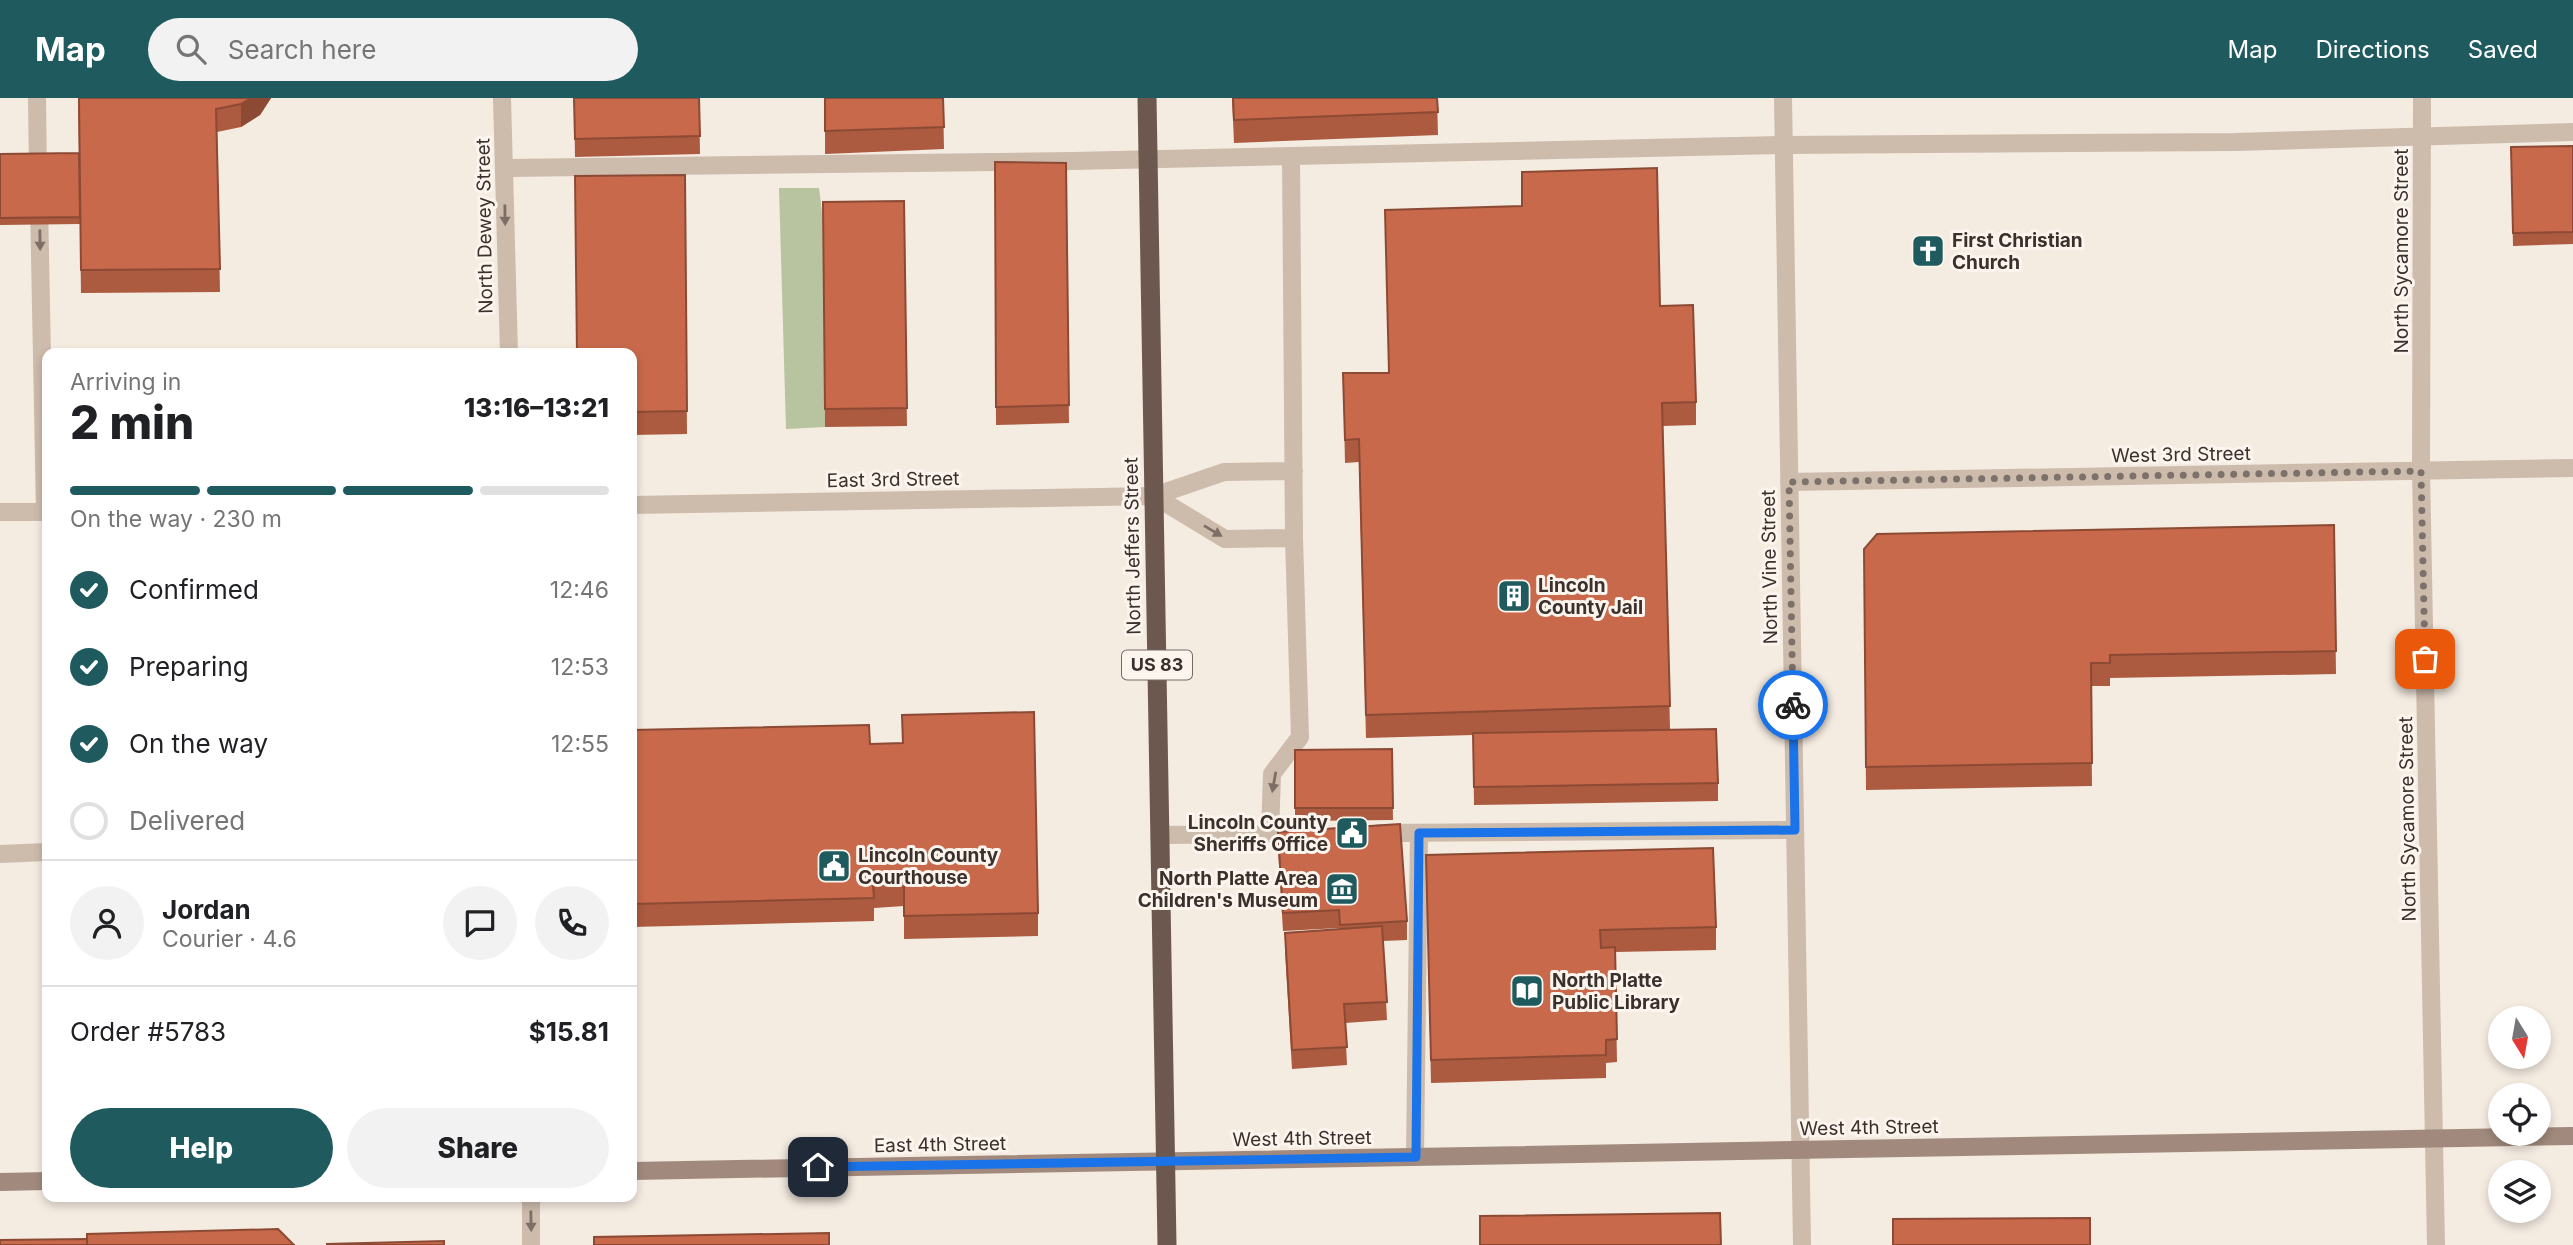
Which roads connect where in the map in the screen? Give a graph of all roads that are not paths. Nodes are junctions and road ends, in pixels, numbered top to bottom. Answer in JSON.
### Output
{"nodes":[{"id":1,"x":37,"y":98,"type":"edge"},
{"id":2,"x":502,"y":98,"type":"edge"},
{"id":3,"x":1147,"y":98,"type":"edge"},
{"id":4,"x":1783,"y":98,"type":"edge"},
{"id":5,"x":2422,"y":98,"type":"edge"},
{"id":6,"x":2573,"y":132,"type":"edge"},
{"id":7,"x":2423,"y":135,"type":"junction"},
{"id":8,"x":1784,"y":145,"type":"junction"},
{"id":9,"x":1291,"y":156,"type":"junction"},
{"id":10,"x":1148,"y":159,"type":"junction"},
{"id":11,"x":504,"y":168,"type":"junction"},
{"id":12,"x":42,"y":348,"type":"edge"},
{"id":13,"x":509,"y":348,"type":"edge"},
{"id":14,"x":2573,"y":468,"type":"edge"},
{"id":15,"x":1294,"y":471,"type":"junction"},
{"id":16,"x":2421,"y":471,"type":"junction"},
{"id":17,"x":1789,"y":482,"type":"junction"},
{"id":18,"x":1154,"y":496,"type":"junction"},
{"id":19,"x":637,"y":505,"type":"edge"},
{"id":20,"x":0,"y":512,"type":"edge"},
{"id":21,"x":42,"y":512,"type":"edge"},
{"id":22,"x":1294,"y":538,"type":"junction"},
{"id":23,"x":1795,"y":830,"type":"junction"},
{"id":24,"x":1419,"y":833,"type":"junction"},
{"id":25,"x":1270,"y":834,"type":"junction"},
{"id":26,"x":1297,"y":834,"type":"edge"},
{"id":27,"x":1365,"y":834,"type":"edge"},
{"id":28,"x":1160,"y":835,"type":"junction"},
{"id":29,"x":42,"y":852,"type":"edge"},
{"id":30,"x":0,"y":854,"type":"edge"},
{"id":31,"x":2573,"y":1136,"type":"edge"},
{"id":32,"x":2434,"y":1138,"type":"junction"},
{"id":33,"x":1800,"y":1149,"type":"junction"},
{"id":34,"x":1416,"y":1157,"type":"junction"},
{"id":35,"x":1166,"y":1162,"type":"junction"},
{"id":36,"x":637,"y":1171,"type":"edge"},
{"id":37,"x":42,"y":1181,"type":"edge"},
{"id":38,"x":0,"y":1182,"type":"edge"},
{"id":39,"x":531,"y":1202,"type":"edge"},
{"id":40,"x":531,"y":1245,"type":"edge"},
{"id":41,"x":1167,"y":1245,"type":"edge"},
{"id":42,"x":1802,"y":1245,"type":"edge"},
{"id":43,"x":2436,"y":1245,"type":"edge"}],
"edges":[{"from":1,"to":12,"type":"street","one_way":true},
{"from":2,"to":11,"type":"street","name":"North Dewey Street"},
{"from":3,"to":10,"type":"highway","name":"North Jeffers Street","number":"US 83"},
{"from":4,"to":8,"type":"street","name":"North Vine Street"},
{"from":5,"to":7,"type":"street","name":"North Sycamore Street"},
{"from":6,"to":7,"type":"street"},
{"from":7,"to":8,"type":"street"},
{"from":7,"to":16,"type":"street","name":"North Sycamore Street"},
{"from":8,"to":9,"type":"street"},
{"from":8,"to":17,"type":"street","name":"North Vine Street"},
{"from":9,"to":10,"type":"street"},
{"from":9,"to":15,"type":"street"},
{"from":10,"to":11,"type":"street"},
{"from":10,"to":18,"type":"highway","name":"North Jeffers Street","number":"US 83"},
{"from":11,"to":13,"type":"street","name":"North Dewey Street","one_way":true},
{"from":14,"to":16,"type":"street","name":"West 3rd Street"},
{"from":15,"to":18,"type":"street"},
{"from":15,"to":22,"type":"street"},
{"from":16,"to":17,"type":"street","name":"West 3rd Street"},
{"from":16,"to":32,"type":"street","name":"North Sycamore Street"},
{"from":17,"to":23,"type":"street","name":"North Vine Street"},
{"from":18,"to":19,"type":"street","name":"East 3rd Street"},
{"from":18,"to":22,"type":"street","one_way":true},
{"from":18,"to":28,"type":"highway","name":"North Jeffers Street","number":"US 83"},
{"from":20,"to":21,"type":"street"},
{"from":22,"to":25,"type":"street","one_way":true},
{"from":23,"to":24,"type":"street"},
{"from":23,"to":33,"type":"street","name":"North Vine Street"},
{"from":24,"to":27,"type":"street"},
{"from":24,"to":34,"type":"street"},
{"from":25,"to":26,"type":"street"},
{"from":25,"to":28,"type":"street"},
{"from":28,"to":35,"type":"highway","name":"North Jeffers Street","number":"US 83"},
{"from":29,"to":30,"type":"street"},
{"from":31,"to":32,"type":"main road","name":"West 4th Street"},
{"from":32,"to":33,"type":"main road","name":"West 4th Street"},
{"from":32,"to":43,"type":"street","name":"North Sycamore Street"},
{"from":33,"to":34,"type":"main road","name":"West 4th Street"},
{"from":33,"to":42,"type":"street","name":"North Vine Street"},
{"from":34,"to":35,"type":"main road","name":"West 4th Street"},
{"from":35,"to":36,"type":"main road","name":"East 4th Street"},
{"from":35,"to":41,"type":"highway","name":"North Jeffers Street","number":"US 83"},
{"from":37,"to":38,"type":"main road"},
{"from":39,"to":40,"type":"street","one_way":true}]}
